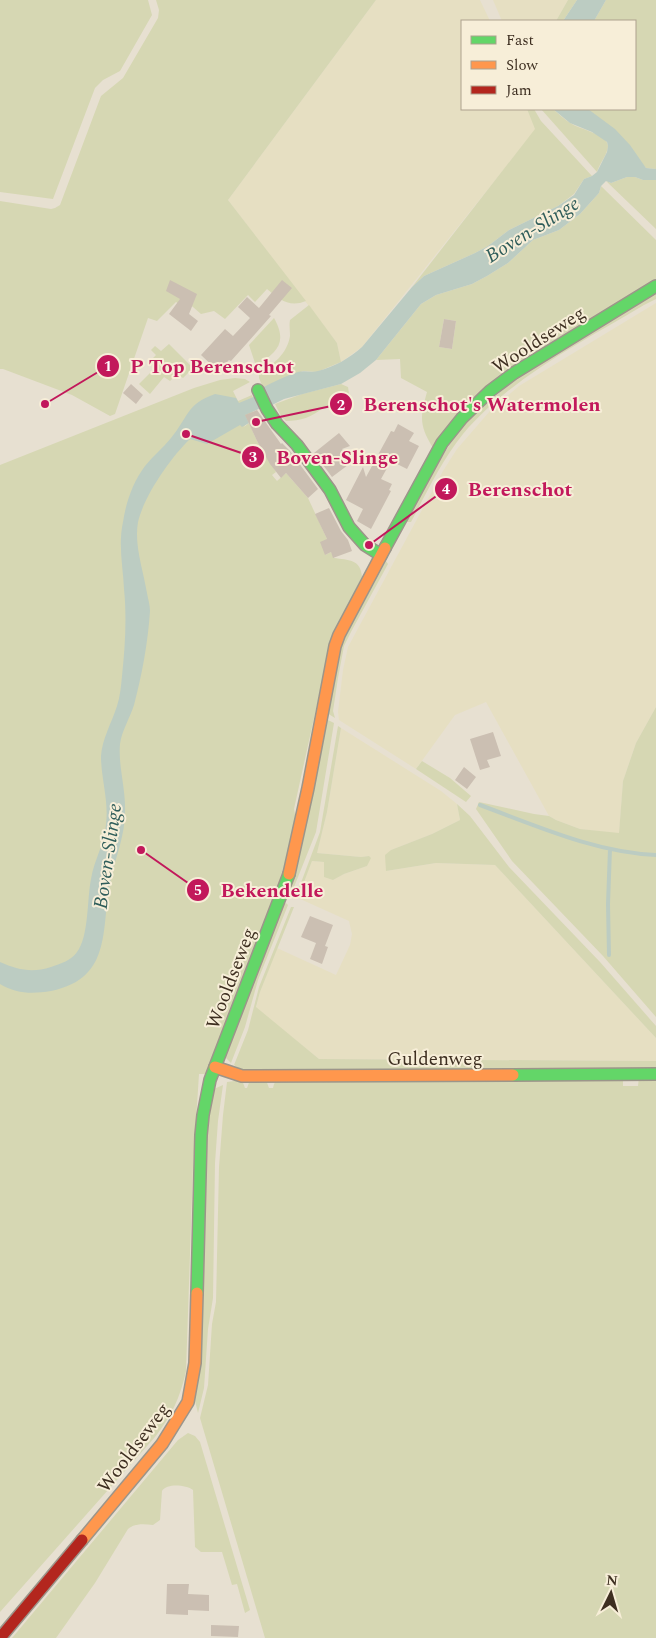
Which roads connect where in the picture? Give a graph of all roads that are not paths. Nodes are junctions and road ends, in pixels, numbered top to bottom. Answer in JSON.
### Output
{"nodes":[{"id":1,"x":656,"y":286,"type":"edge"},
{"id":2,"x":258,"y":390,"type":"dead end"},
{"id":3,"x":381,"y":555,"type":"junction"},
{"id":4,"x":215,"y":1067,"type":"junction"},
{"id":5,"x":656,"y":1074,"type":"edge"},
{"id":6,"x":0,"y":1638,"type":"edge"}],
"edges":[{"from":1,"to":3,"type":"main road","name":"Wooldseweg"},
{"from":2,"to":3,"type":"main road"},
{"from":3,"to":4,"type":"main road","name":"Wooldseweg"},
{"from":4,"to":5,"type":"main road","name":"Guldenweg"},
{"from":4,"to":6,"type":"main road","name":"Wooldseweg"}]}
